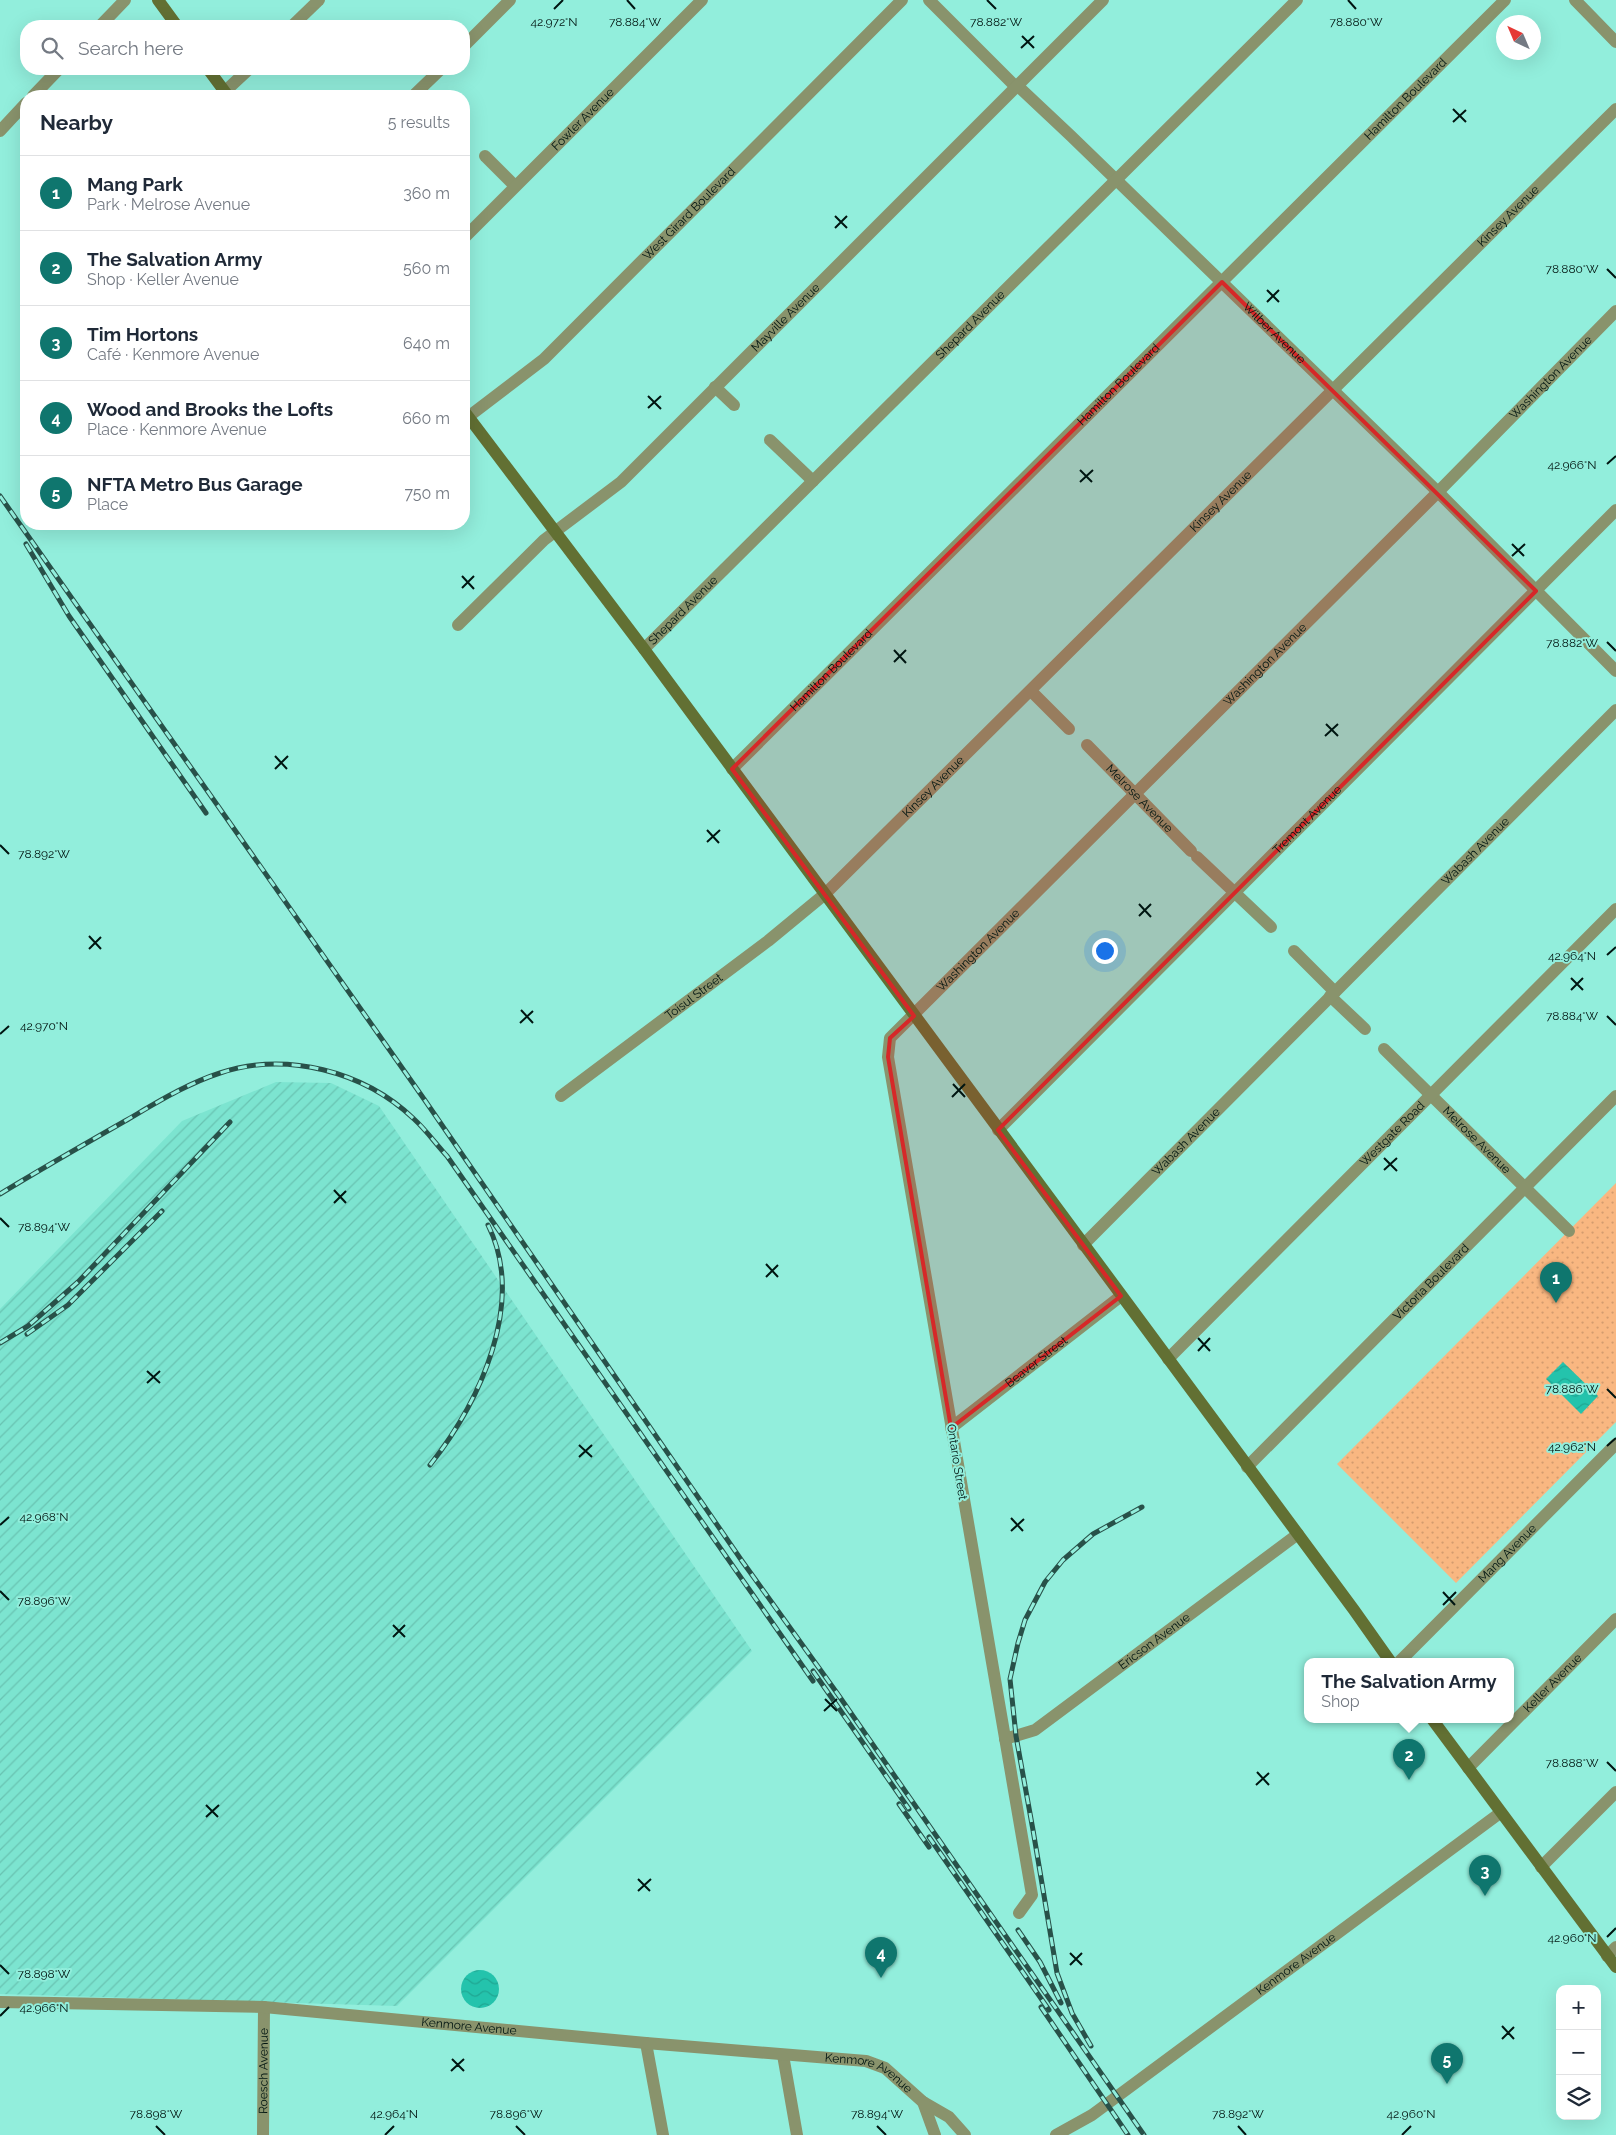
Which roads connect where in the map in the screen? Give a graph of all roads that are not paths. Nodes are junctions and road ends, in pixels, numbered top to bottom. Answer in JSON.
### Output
{"nodes":[{"id":1,"x":125,"y":0,"type":"edge"},
{"id":2,"x":158,"y":0,"type":"edge"},
{"id":3,"x":319,"y":0,"type":"edge"},
{"id":4,"x":510,"y":0,"type":"edge"},
{"id":5,"x":702,"y":0,"type":"edge"},
{"id":6,"x":902,"y":0,"type":"edge"},
{"id":7,"x":929,"y":0,"type":"edge"},
{"id":8,"x":1102,"y":0,"type":"edge"},
{"id":9,"x":1297,"y":0,"type":"edge"},
{"id":10,"x":1505,"y":0,"type":"edge"},
{"id":11,"x":1575,"y":0,"type":"edge"},
{"id":12,"x":106,"y":20,"type":"edge"},
{"id":13,"x":173,"y":20,"type":"edge"},
{"id":14,"x":298,"y":20,"type":"edge"},
{"id":15,"x":470,"y":40,"type":"edge"},
{"id":16,"x":1616,"y":42,"type":"edge"},
{"id":17,"x":53,"y":75,"type":"edge"},
{"id":18,"x":212,"y":75,"type":"edge"},
{"id":19,"x":243,"y":75,"type":"edge"},
{"id":20,"x":435,"y":75,"type":"edge"},
{"id":21,"x":1016,"y":86,"type":"junction"},
{"id":22,"x":39,"y":90,"type":"edge"},
{"id":23,"x":221,"y":90,"type":"edge"},
{"id":24,"x":229,"y":90,"type":"edge"},
{"id":25,"x":419,"y":90,"type":"edge"},
{"id":26,"x":20,"y":109,"type":"edge"},
{"id":27,"x":1616,"y":109,"type":"edge"},
{"id":28,"x":0,"y":131,"type":"edge"},
{"id":29,"x":485,"y":156,"type":"dead end"},
{"id":30,"x":1116,"y":180,"type":"junction"},
{"id":31,"x":515,"y":186,"type":"junction"},
{"id":32,"x":470,"y":232,"type":"edge"},
{"id":33,"x":1222,"y":282,"type":"junction"},
{"id":34,"x":1616,"y":311,"type":"edge"},
{"id":35,"x":715,"y":387,"type":"junction"},
{"id":36,"x":1333,"y":390,"type":"junction"},
{"id":37,"x":734,"y":405,"type":"dead end"},
{"id":38,"x":470,"y":411,"type":"edge"},
{"id":39,"x":470,"y":419,"type":"edge"},
{"id":40,"x":770,"y":440,"type":"dead end"},
{"id":41,"x":813,"y":481,"type":"junction"},
{"id":42,"x":1438,"y":492,"type":"junction"},
{"id":43,"x":1616,"y":510,"type":"edge"},
{"id":44,"x":555,"y":532,"type":"junction"},
{"id":45,"x":1536,"y":591,"type":"junction"},
{"id":46,"x":458,"y":625,"type":"dead end"},
{"id":47,"x":644,"y":649,"type":"junction"},
{"id":48,"x":1616,"y":671,"type":"edge"},
{"id":49,"x":1031,"y":691,"type":"junction"},
{"id":50,"x":1616,"y":710,"type":"edge"},
{"id":51,"x":1069,"y":729,"type":"dead end"},
{"id":52,"x":1087,"y":745,"type":"dead end"},
{"id":53,"x":732,"y":769,"type":"junction"},
{"id":54,"x":1136,"y":794,"type":"junction"},
{"id":55,"x":1236,"y":892,"type":"junction"},
{"id":56,"x":825,"y":894,"type":"junction"},
{"id":57,"x":1616,"y":909,"type":"edge"},
{"id":58,"x":1271,"y":927,"type":"dead end"},
{"id":59,"x":1294,"y":951,"type":"dead end"},
{"id":60,"x":1333,"y":994,"type":"junction"},
{"id":61,"x":914,"y":1016,"type":"junction"},
{"id":62,"x":1365,"y":1029,"type":"dead end"},
{"id":63,"x":1384,"y":1049,"type":"dead end"},
{"id":64,"x":1432,"y":1095,"type":"junction"},
{"id":65,"x":560,"y":1096,"type":"dead end"},
{"id":66,"x":1616,"y":1096,"type":"edge"},
{"id":67,"x":998,"y":1130,"type":"junction"},
{"id":68,"x":1525,"y":1188,"type":"junction"},
{"id":69,"x":1569,"y":1231,"type":"dead end"},
{"id":70,"x":1083,"y":1245,"type":"junction"},
{"id":71,"x":1121,"y":1296,"type":"junction"},
{"id":72,"x":1168,"y":1359,"type":"junction"},
{"id":73,"x":951,"y":1428,"type":"junction"},
{"id":74,"x":1616,"y":1444,"type":"edge"},
{"id":75,"x":1247,"y":1466,"type":"junction"},
{"id":76,"x":1298,"y":1534,"type":"junction"},
{"id":77,"x":1616,"y":1619,"type":"edge"},
{"id":78,"x":1388,"y":1658,"type":"edge"},
{"id":79,"x":1403,"y":1658,"type":"edge"},
{"id":80,"x":1514,"y":1722,"type":"edge"},
{"id":81,"x":1435,"y":1723,"type":"edge"},
{"id":82,"x":1513,"y":1723,"type":"edge"},
{"id":83,"x":1004,"y":1739,"type":"junction"},
{"id":84,"x":1468,"y":1768,"type":"junction"},
{"id":85,"x":1616,"y":1792,"type":"edge"},
{"id":86,"x":1500,"y":1813,"type":"junction"},
{"id":87,"x":1541,"y":1867,"type":"junction"},
{"id":88,"x":1019,"y":1913,"type":"dead end"},
{"id":89,"x":1612,"y":1951,"type":"edge"},
{"id":90,"x":1616,"y":1967,"type":"edge"},
{"id":91,"x":0,"y":2002,"type":"edge"},
{"id":92,"x":264,"y":2007,"type":"junction"},
{"id":93,"x":646,"y":2043,"type":"junction"},
{"id":94,"x":783,"y":2055,"type":"junction"},
{"id":95,"x":923,"y":2102,"type":"junction"},
{"id":96,"x":1092,"y":2115,"type":"junction"},
{"id":97,"x":263,"y":2135,"type":"edge"},
{"id":98,"x":663,"y":2135,"type":"edge"},
{"id":99,"x":797,"y":2135,"type":"edge"},
{"id":100,"x":935,"y":2135,"type":"edge"},
{"id":101,"x":965,"y":2135,"type":"edge"},
{"id":102,"x":1056,"y":2135,"type":"edge"},
{"id":103,"x":1073,"y":2135,"type":"edge"}],
"edges":[{"from":1,"to":12,"type":"street"},
{"from":2,"to":13,"type":"main road"},
{"from":3,"to":14,"type":"street"},
{"from":4,"to":15,"type":"street"},
{"from":5,"to":31,"type":"street","name":"Fowler Avenue"},
{"from":6,"to":38,"type":"street","name":"West Girard Boulevard"},
{"from":7,"to":21,"type":"street","name":"Wilber Avenue"},
{"from":8,"to":21,"type":"street","name":"Mayville Avenue"},
{"from":9,"to":30,"type":"street","name":"Shepard Avenue"},
{"from":10,"to":33,"type":"street","name":"Hamilton Boulevard"},
{"from":11,"to":16,"type":"street"},
{"from":17,"to":22,"type":"street"},
{"from":18,"to":23,"type":"main road"},
{"from":19,"to":24,"type":"street"},
{"from":20,"to":25,"type":"street"},
{"from":21,"to":30,"type":"street","name":"Wilber Avenue"},
{"from":21,"to":35,"type":"street","name":"Mayville Avenue"},
{"from":26,"to":28,"type":"street"},
{"from":27,"to":36,"type":"street","name":"Kinsey Avenue"},
{"from":29,"to":31,"type":"street"},
{"from":30,"to":33,"type":"street","name":"Wilber Avenue"},
{"from":30,"to":41,"type":"street","name":"Shepard Avenue"},
{"from":31,"to":32,"type":"street","name":"Fowler Avenue"},
{"from":33,"to":36,"type":"street","name":"Wilber Avenue"},
{"from":33,"to":53,"type":"street","name":"Hamilton Boulevard"},
{"from":34,"to":42,"type":"street","name":"Washington Avenue"},
{"from":35,"to":37,"type":"street"},
{"from":35,"to":44,"type":"street","name":"Mayville Avenue"},
{"from":36,"to":42,"type":"street","name":"Wilber Avenue"},
{"from":36,"to":49,"type":"street","name":"Kinsey Avenue"},
{"from":39,"to":44,"type":"main road"},
{"from":40,"to":41,"type":"street"},
{"from":41,"to":47,"type":"street","name":"Shepard Avenue"},
{"from":42,"to":45,"type":"street","name":"Wilber Avenue"},
{"from":42,"to":54,"type":"street","name":"Washington Avenue"},
{"from":43,"to":45,"type":"street","name":"Tremont Avenue"},
{"from":44,"to":46,"type":"street","name":"Mayville Avenue"},
{"from":44,"to":47,"type":"main road"},
{"from":45,"to":48,"type":"street","name":"Wilber Avenue"},
{"from":45,"to":55,"type":"street","name":"Tremont Avenue"},
{"from":47,"to":53,"type":"main road"},
{"from":49,"to":51,"type":"street"},
{"from":49,"to":56,"type":"street","name":"Kinsey Avenue"},
{"from":50,"to":60,"type":"street","name":"Wabash Avenue"},
{"from":52,"to":54,"type":"street","name":"Melrose Avenue"},
{"from":53,"to":56,"type":"main road"},
{"from":54,"to":55,"type":"street","name":"Melrose Avenue"},
{"from":54,"to":61,"type":"street","name":"Washington Avenue"},
{"from":55,"to":58,"type":"street","name":"Melrose Avenue"},
{"from":55,"to":67,"type":"street","name":"Tremont Avenue"},
{"from":56,"to":61,"type":"main road"},
{"from":56,"to":65,"type":"street","name":"Toisul Street"},
{"from":57,"to":64,"type":"street","name":"Westgate Road"},
{"from":59,"to":60,"type":"street"},
{"from":60,"to":62,"type":"street"},
{"from":60,"to":70,"type":"street","name":"Wabash Avenue"},
{"from":61,"to":67,"type":"main road"},
{"from":61,"to":73,"type":"street","name":"Ontario Street"},
{"from":63,"to":64,"type":"street","name":"Melrose Avenue"},
{"from":64,"to":68,"type":"street","name":"Melrose Avenue"},
{"from":64,"to":72,"type":"street","name":"Westgate Road"},
{"from":66,"to":68,"type":"street","name":"Victoria Boulevard"},
{"from":67,"to":70,"type":"main road"},
{"from":68,"to":69,"type":"street","name":"Melrose Avenue"},
{"from":68,"to":75,"type":"street","name":"Victoria Boulevard"},
{"from":70,"to":71,"type":"main road"},
{"from":71,"to":72,"type":"main road"},
{"from":71,"to":73,"type":"street","name":"Beaver Street"},
{"from":72,"to":75,"type":"main road"},
{"from":73,"to":83,"type":"street","name":"Ontario Street"},
{"from":74,"to":79,"type":"street","name":"Mang Avenue"},
{"from":75,"to":76,"type":"main road"},
{"from":76,"to":78,"type":"main road"},
{"from":76,"to":83,"type":"street","name":"Ericson Avenue"},
{"from":77,"to":80,"type":"street","name":"Keller Avenue"},
{"from":81,"to":84,"type":"main road"},
{"from":82,"to":84,"type":"street","name":"Keller Avenue"},
{"from":83,"to":88,"type":"street","name":"Ontario Street"},
{"from":84,"to":86,"type":"main road"},
{"from":85,"to":87,"type":"street"},
{"from":86,"to":87,"type":"main road"},
{"from":86,"to":96,"type":"street","name":"Kenmore Avenue"},
{"from":87,"to":89,"type":"main road"},
{"from":89,"to":90,"type":"main road"},
{"from":91,"to":92,"type":"street","name":"Kenmore Avenue"},
{"from":92,"to":93,"type":"street","name":"Kenmore Avenue"},
{"from":92,"to":97,"type":"street","name":"Roesch Avenue"},
{"from":93,"to":94,"type":"street","name":"Kenmore Avenue"},
{"from":93,"to":98,"type":"street"},
{"from":94,"to":95,"type":"street","name":"Kenmore Avenue"},
{"from":94,"to":99,"type":"street"},
{"from":95,"to":100,"type":"street","name":"Kenmore Avenue"},
{"from":95,"to":101,"type":"street","name":"Kenmore Avenue"},
{"from":96,"to":102,"type":"street","name":"Kenmore Avenue"},
{"from":96,"to":103,"type":"street","name":"Kenmore Avenue"}]}
